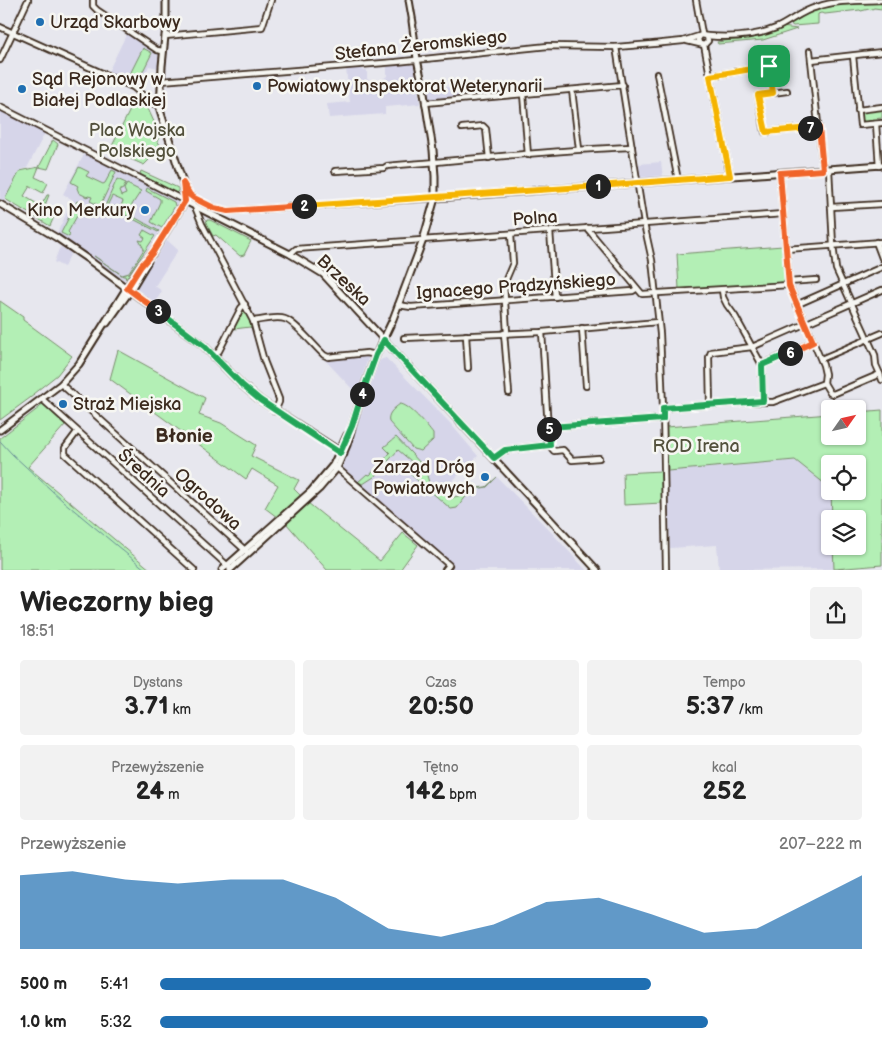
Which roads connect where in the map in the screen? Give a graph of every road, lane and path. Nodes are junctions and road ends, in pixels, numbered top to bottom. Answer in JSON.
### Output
{"nodes":[{"id":1,"x":28,"y":0,"type":"edge"},
{"id":2,"x":93,"y":0,"type":"edge"},
{"id":3,"x":166,"y":0,"type":"edge"},
{"id":4,"x":271,"y":0,"type":"edge"},
{"id":5,"x":409,"y":0,"type":"edge"},
{"id":6,"x":696,"y":0,"type":"edge"},
{"id":7,"x":882,"y":0,"type":"edge"},
{"id":8,"x":0,"y":28,"type":"edge"},
{"id":9,"x":13,"y":33,"type":"junction"},
{"id":10,"x":165,"y":36,"type":"junction"},
{"id":11,"x":703,"y":36,"type":"junction"},
{"id":12,"x":726,"y":38,"type":"junction"},
{"id":13,"x":683,"y":41,"type":"junction"},
{"id":14,"x":704,"y":43,"type":"junction"},
{"id":15,"x":616,"y":47,"type":"junction"},
{"id":16,"x":163,"y":51,"type":"junction"},
{"id":17,"x":810,"y":51,"type":"dead end"},
{"id":18,"x":882,"y":52,"type":"edge"},
{"id":19,"x":853,"y":56,"type":"junction"},
{"id":20,"x":419,"y":59,"type":"junction"},
{"id":21,"x":0,"y":60,"type":"edge"},
{"id":22,"x":811,"y":60,"type":"junction"},
{"id":23,"x":657,"y":74,"type":"dead end"},
{"id":24,"x":710,"y":76,"type":"junction"},
{"id":25,"x":161,"y":81,"type":"junction"},
{"id":26,"x":623,"y":85,"type":"junction"},
{"id":27,"x":572,"y":90,"type":"junction"},
{"id":28,"x":787,"y":91,"type":"dead end"},
{"id":29,"x":773,"y":93,"type":"junction"},
{"id":30,"x":523,"y":94,"type":"junction"},
{"id":31,"x":425,"y":103,"type":"junction"},
{"id":32,"x":160,"y":106,"type":"junction"},
{"id":33,"x":0,"y":107,"type":"edge"},
{"id":34,"x":882,"y":107,"type":"edge"},
{"id":35,"x":858,"y":110,"type":"junction"},
{"id":36,"x":882,"y":123,"type":"edge"},
{"id":37,"x":876,"y":124,"type":"junction"},
{"id":38,"x":819,"y":127,"type":"junction"},
{"id":39,"x":462,"y":128,"type":"dead end"},
{"id":40,"x":632,"y":147,"type":"junction"},
{"id":41,"x":579,"y":149,"type":"junction"},
{"id":42,"x":528,"y":155,"type":"junction"},
{"id":43,"x":489,"y":158,"type":"junction"},
{"id":44,"x":434,"y":163,"type":"junction"},
{"id":45,"x":881,"y":165,"type":"edge"},
{"id":46,"x":826,"y":169,"type":"junction"},
{"id":47,"x":335,"y":171,"type":"dead end"},
{"id":48,"x":780,"y":173,"type":"junction"},
{"id":49,"x":730,"y":176,"type":"junction"},
{"id":50,"x":678,"y":180,"type":"junction"},
{"id":51,"x":183,"y":183,"type":"junction"},
{"id":52,"x":638,"y":183,"type":"junction"},
{"id":53,"x":436,"y":198,"type":"junction"},
{"id":54,"x":185,"y":201,"type":"junction"},
{"id":55,"x":0,"y":204,"type":"edge"},
{"id":56,"x":882,"y":204,"type":"edge"},
{"id":57,"x":195,"y":207,"type":"junction"},
{"id":58,"x":831,"y":207,"type":"junction"},
{"id":59,"x":207,"y":213,"type":"junction"},
{"id":60,"x":783,"y":214,"type":"junction"},
{"id":61,"x":202,"y":224,"type":"junction"},
{"id":62,"x":644,"y":224,"type":"junction"},
{"id":63,"x":587,"y":228,"type":"junction"},
{"id":64,"x":550,"y":231,"type":"junction"},
{"id":65,"x":511,"y":234,"type":"junction"},
{"id":66,"x":423,"y":240,"type":"junction"},
{"id":67,"x":876,"y":242,"type":"junction"},
{"id":68,"x":882,"y":242,"type":"edge"},
{"id":69,"x":833,"y":245,"type":"junction"},
{"id":70,"x":786,"y":249,"type":"junction"},
{"id":71,"x":290,"y":254,"type":"junction"},
{"id":72,"x":882,"y":258,"type":"edge"},
{"id":73,"x":882,"y":267,"type":"edge"},
{"id":74,"x":816,"y":280,"type":"dead end"},
{"id":75,"x":788,"y":284,"type":"junction"},
{"id":76,"x":843,"y":284,"type":"junction"},
{"id":77,"x":636,"y":289,"type":"junction"},
{"id":78,"x":128,"y":290,"type":"junction"},
{"id":79,"x":722,"y":290,"type":"junction"},
{"id":80,"x":882,"y":290,"type":"edge"},
{"id":81,"x":656,"y":293,"type":"junction"},
{"id":82,"x":555,"y":297,"type":"junction"},
{"id":83,"x":506,"y":301,"type":"junction"},
{"id":84,"x":852,"y":303,"type":"junction"},
{"id":85,"x":245,"y":304,"type":"junction"},
{"id":86,"x":398,"y":305,"type":"junction"},
{"id":87,"x":796,"y":305,"type":"junction"},
{"id":88,"x":253,"y":321,"type":"junction"},
{"id":89,"x":658,"y":322,"type":"junction"},
{"id":90,"x":804,"y":324,"type":"junction"},
{"id":91,"x":582,"y":328,"type":"junction"},
{"id":92,"x":542,"y":332,"type":"junction"},
{"id":93,"x":505,"y":333,"type":"junction"},
{"id":94,"x":882,"y":333,"type":"edge"},
{"id":95,"x":466,"y":335,"type":"junction"},
{"id":96,"x":404,"y":338,"type":"dead end"},
{"id":97,"x":868,"y":338,"type":"junction"},
{"id":98,"x":384,"y":340,"type":"junction"},
{"id":99,"x":813,"y":342,"type":"junction"},
{"id":100,"x":752,"y":346,"type":"junction"},
{"id":101,"x":376,"y":355,"type":"junction"},
{"id":102,"x":214,"y":356,"type":"junction"},
{"id":103,"x":882,"y":358,"type":"edge"},
{"id":104,"x":821,"y":359,"type":"junction"},
{"id":105,"x":876,"y":359,"type":"junction"},
{"id":106,"x":762,"y":365,"type":"junction"},
{"id":107,"x":468,"y":368,"type":"dead end"},
{"id":108,"x":880,"y":374,"type":"junction"},
{"id":109,"x":882,"y":380,"type":"edge"},
{"id":110,"x":824,"y":383,"type":"junction"},
{"id":111,"x":61,"y":384,"type":"junction"},
{"id":112,"x":586,"y":386,"type":"dead end"},
{"id":113,"x":509,"y":393,"type":"dead end"},
{"id":114,"x":42,"y":399,"type":"junction"},
{"id":115,"x":763,"y":401,"type":"junction"},
{"id":116,"x":710,"y":404,"type":"junction"},
{"id":117,"x":663,"y":408,"type":"junction"},
{"id":118,"x":275,"y":410,"type":"junction"},
{"id":119,"x":663,"y":419,"type":"junction"},
{"id":120,"x":549,"y":427,"type":"junction"},
{"id":121,"x":0,"y":430,"type":"edge"},
{"id":122,"x":77,"y":432,"type":"junction"},
{"id":123,"x":550,"y":445,"type":"junction"},
{"id":124,"x":331,"y":448,"type":"junction"},
{"id":125,"x":342,"y":454,"type":"junction"},
{"id":126,"x":494,"y":458,"type":"junction"},
{"id":127,"x":598,"y":458,"type":"dead end"},
{"id":128,"x":335,"y":464,"type":"junction"},
{"id":129,"x":246,"y":552,"type":"junction"},
{"id":130,"x":230,"y":569,"type":"edge"},
{"id":131,"x":194,"y":570,"type":"edge"},
{"id":132,"x":222,"y":570,"type":"edge"},
{"id":133,"x":445,"y":570,"type":"edge"},
{"id":134,"x":597,"y":570,"type":"edge"},
{"id":135,"x":666,"y":570,"type":"edge"}],
"edges":[{"from":1,"to":9,"type":"street"},
{"from":2,"to":16,"type":"street"},
{"from":3,"to":10,"type":"street"},
{"from":4,"to":10,"type":"street"},
{"from":5,"to":20,"type":"street"},
{"from":6,"to":11,"type":"street"},
{"from":7,"to":12,"type":"street","name":"Stefana Żeromskiego"},
{"from":8,"to":9,"type":"street"},
{"from":9,"to":21,"type":"street"},
{"from":9,"to":32,"type":"street"},
{"from":10,"to":16,"type":"street"},
{"from":11,"to":12,"type":"street","name":"Stefana Żeromskiego"},
{"from":11,"to":13,"type":"street","name":"Stefana Żeromskiego"},
{"from":11,"to":14,"type":"street"},
{"from":11,"to":14,"type":"street"},
{"from":12,"to":14,"type":"street","name":"Stefana Żeromskiego"},
{"from":13,"to":14,"type":"street","name":"Stefana Żeromskiego"},
{"from":13,"to":15,"type":"street","name":"Stefana Żeromskiego"},
{"from":14,"to":24,"type":"street"},
{"from":15,"to":20,"type":"street","name":"Stefana Żeromskiego"},
{"from":15,"to":26,"type":"street"},
{"from":16,"to":25,"type":"street"},
{"from":17,"to":22,"type":"street"},
{"from":18,"to":19,"type":"street"},
{"from":19,"to":22,"type":"street"},
{"from":19,"to":35,"type":"street"},
{"from":20,"to":25,"type":"street","name":"Stefana Żeromskiego"},
{"from":20,"to":31,"type":"street"},
{"from":22,"to":38,"type":"street"},
{"from":23,"to":50,"type":"street"},
{"from":24,"to":29,"type":"street"},
{"from":24,"to":49,"type":"street"},
{"from":25,"to":32,"type":"street"},
{"from":26,"to":27,"type":"street"},
{"from":26,"to":40,"type":"street"},
{"from":27,"to":30,"type":"street"},
{"from":27,"to":41,"type":"street"},
{"from":28,"to":29,"type":"street"},
{"from":29,"to":38,"type":"street"},
{"from":30,"to":31,"type":"street"},
{"from":30,"to":42,"type":"street"},
{"from":31,"to":44,"type":"street"},
{"from":32,"to":51,"type":"street"},
{"from":33,"to":54,"type":"street","name":"Brzeska"},
{"from":34,"to":35,"type":"street"},
{"from":35,"to":37,"type":"street"},
{"from":36,"to":37,"type":"street"},
{"from":37,"to":45,"type":"street"},
{"from":38,"to":46,"type":"street"},
{"from":39,"to":43,"type":"street"},
{"from":40,"to":41,"type":"street"},
{"from":40,"to":52,"type":"street"},
{"from":41,"to":42,"type":"street"},
{"from":42,"to":43,"type":"street"},
{"from":43,"to":44,"type":"street"},
{"from":44,"to":47,"type":"street"},
{"from":44,"to":53,"type":"street"},
{"from":45,"to":46,"type":"street"},
{"from":46,"to":48,"type":"street"},
{"from":46,"to":58,"type":"street"},
{"from":48,"to":49,"type":"street"},
{"from":48,"to":60,"type":"street"},
{"from":49,"to":50,"type":"street"},
{"from":50,"to":52,"type":"street"},
{"from":51,"to":53,"type":"street"},
{"from":51,"to":54,"type":"street"},
{"from":52,"to":53,"type":"street"},
{"from":52,"to":62,"type":"street"},
{"from":53,"to":66,"type":"street"},
{"from":54,"to":57,"type":"street","name":"Brzeska"},
{"from":54,"to":78,"type":"street"},
{"from":55,"to":78,"type":"street"},
{"from":56,"to":58,"type":"street"},
{"from":57,"to":59,"type":"street","name":"Brzeska"},
{"from":57,"to":61,"type":"street"},
{"from":58,"to":69,"type":"street"},
{"from":59,"to":61,"type":"street"},
{"from":59,"to":71,"type":"street","name":"Brzeska"},
{"from":60,"to":62,"type":"street","name":"Polna"},
{"from":60,"to":70,"type":"street"},
{"from":61,"to":85,"type":"street"},
{"from":62,"to":63,"type":"street","name":"Polna"},
{"from":62,"to":81,"type":"street"},
{"from":63,"to":64,"type":"street","name":"Polna"},
{"from":63,"to":77,"type":"street"},
{"from":64,"to":65,"type":"street","name":"Polna"},
{"from":64,"to":82,"type":"street"},
{"from":65,"to":66,"type":"street","name":"Polna"},
{"from":65,"to":83,"type":"street"},
{"from":66,"to":71,"type":"street","name":"Polna"},
{"from":66,"to":86,"type":"street"},
{"from":67,"to":68,"type":"street"},
{"from":67,"to":69,"type":"street"},
{"from":67,"to":72,"type":"street"},
{"from":69,"to":70,"type":"street"},
{"from":69,"to":76,"type":"street"},
{"from":70,"to":75,"type":"street"},
{"from":71,"to":98,"type":"street","name":"Brzeska"},
{"from":73,"to":76,"type":"street"},
{"from":74,"to":75,"type":"street","name":"Ignacego Prądzyńskiego"},
{"from":75,"to":79,"type":"street","name":"Ignacego Prądzyńskiego"},
{"from":75,"to":87,"type":"street"},
{"from":76,"to":84,"type":"street"},
{"from":76,"to":87,"type":"street"},
{"from":77,"to":81,"type":"street","name":"Ignacego Prądzyńskiego"},
{"from":77,"to":82,"type":"street","name":"Ignacego Prądzyńskiego"},
{"from":78,"to":102,"type":"street"},
{"from":78,"to":111,"type":"street"},
{"from":79,"to":81,"type":"street","name":"Ignacego Prądzyńskiego"},
{"from":79,"to":100,"type":"street"},
{"from":80,"to":84,"type":"street"},
{"from":81,"to":89,"type":"street"},
{"from":82,"to":83,"type":"street","name":"Ignacego Prądzyńskiego"},
{"from":83,"to":86,"type":"street","name":"Ignacego Prądzyńskiego"},
{"from":83,"to":93,"type":"street"},
{"from":84,"to":90,"type":"street"},
{"from":84,"to":97,"type":"street"},
{"from":85,"to":88,"type":"street"},
{"from":85,"to":102,"type":"street"},
{"from":86,"to":98,"type":"street"},
{"from":87,"to":90,"type":"street"},
{"from":88,"to":101,"type":"street"},
{"from":88,"to":118,"type":"street"},
{"from":89,"to":91,"type":"street"},
{"from":89,"to":117,"type":"street"},
{"from":90,"to":99,"type":"street"},
{"from":90,"to":100,"type":"street"},
{"from":91,"to":92,"type":"street"},
{"from":91,"to":112,"type":"street"},
{"from":92,"to":93,"type":"street"},
{"from":92,"to":120,"type":"street"},
{"from":93,"to":95,"type":"street"},
{"from":93,"to":113,"type":"street"},
{"from":94,"to":97,"type":"street"},
{"from":95,"to":96,"type":"street"},
{"from":95,"to":107,"type":"street"},
{"from":97,"to":104,"type":"street"},
{"from":97,"to":105,"type":"street"},
{"from":98,"to":101,"type":"street"},
{"from":98,"to":126,"type":"street","name":"Brzeska"},
{"from":99,"to":104,"type":"street"},
{"from":99,"to":106,"type":"street"},
{"from":100,"to":106,"type":"street"},
{"from":100,"to":116,"type":"street"},
{"from":101,"to":125,"type":"street"},
{"from":102,"to":118,"type":"street"},
{"from":103,"to":105,"type":"street"},
{"from":104,"to":110,"type":"street"},
{"from":105,"to":108,"type":"street"},
{"from":106,"to":115,"type":"street"},
{"from":108,"to":109,"type":"street"},
{"from":108,"to":110,"type":"street"},
{"from":110,"to":115,"type":"street"},
{"from":111,"to":114,"type":"street"},
{"from":111,"to":129,"type":"street","name":"Ogrodowa"},
{"from":114,"to":121,"type":"street"},
{"from":114,"to":122,"type":"street","name":"Średnia"},
{"from":115,"to":116,"type":"street"},
{"from":116,"to":117,"type":"street"},
{"from":117,"to":119,"type":"street"},
{"from":118,"to":124,"type":"street"},
{"from":119,"to":120,"type":"street"},
{"from":119,"to":135,"type":"street"},
{"from":120,"to":123,"type":"street"},
{"from":122,"to":130,"type":"street","name":"Średnia"},
{"from":122,"to":131,"type":"street"},
{"from":123,"to":126,"type":"street"},
{"from":123,"to":127,"type":"street"},
{"from":124,"to":125,"type":"street"},
{"from":124,"to":128,"type":"street"},
{"from":125,"to":128,"type":"street"},
{"from":126,"to":134,"type":"street","name":"Brzeska"},
{"from":128,"to":129,"type":"street"},
{"from":128,"to":133,"type":"street"},
{"from":129,"to":130,"type":"street"},
{"from":130,"to":132,"type":"street"}]}
